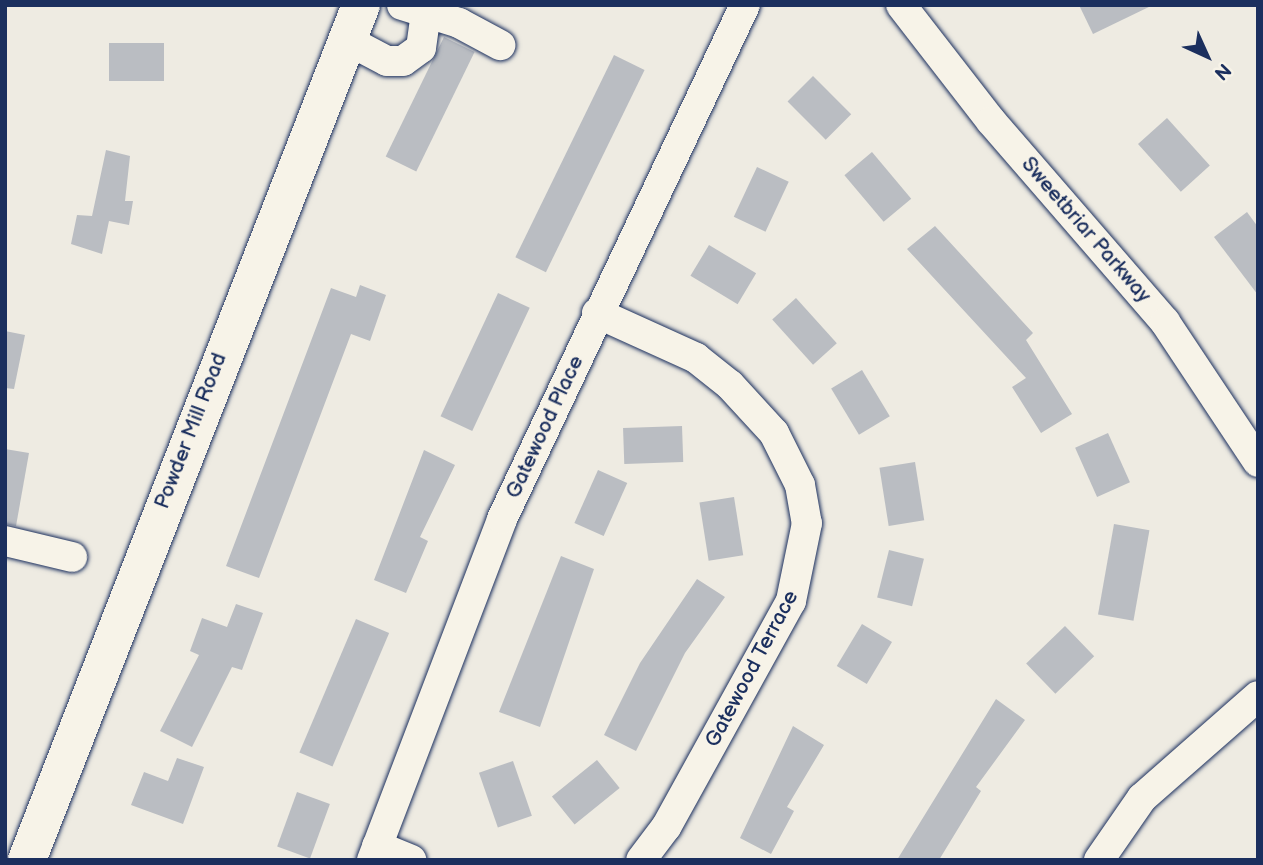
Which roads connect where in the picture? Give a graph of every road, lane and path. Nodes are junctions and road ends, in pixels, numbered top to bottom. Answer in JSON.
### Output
{"nodes":[{"id":1,"x":361,"y":5,"type":"edge"},
{"id":2,"x":745,"y":5,"type":"edge"},
{"id":3,"x":901,"y":5,"type":"edge"},
{"id":4,"x":414,"y":9,"type":"edge"},
{"id":5,"x":347,"y":40,"type":"junction"},
{"id":6,"x":500,"y":45,"type":"dead end"},
{"id":7,"x":597,"y":313,"type":"junction"},
{"id":8,"x":1258,"y":462,"type":"edge"},
{"id":9,"x":5,"y":541,"type":"edge"},
{"id":10,"x":72,"y":557,"type":"dead end"},
{"id":11,"x":1258,"y":696,"type":"edge"},
{"id":12,"x":374,"y":853,"type":"edge"},
{"id":13,"x":27,"y":860,"type":"edge"},
{"id":14,"x":411,"y":860,"type":"edge"},
{"id":15,"x":641,"y":860,"type":"edge"},
{"id":16,"x":1100,"y":860,"type":"edge"}],
"edges":[{"from":1,"to":5,"type":"main road","name":"Powder Mill Road"},
{"from":2,"to":7,"type":"street","name":"Gatewood Place"},
{"from":3,"to":8,"type":"street","name":"Sweetbriar Parkway"},
{"from":4,"to":5,"type":"street"},
{"from":4,"to":6,"type":"street"},
{"from":5,"to":13,"type":"main road","name":"Powder Mill Road"},
{"from":7,"to":12,"type":"street","name":"Gatewood Place"},
{"from":7,"to":15,"type":"street","name":"Gatewood Terrace"},
{"from":9,"to":10,"type":"street"},
{"from":11,"to":16,"type":"street"},
{"from":12,"to":14,"type":"street"}]}
